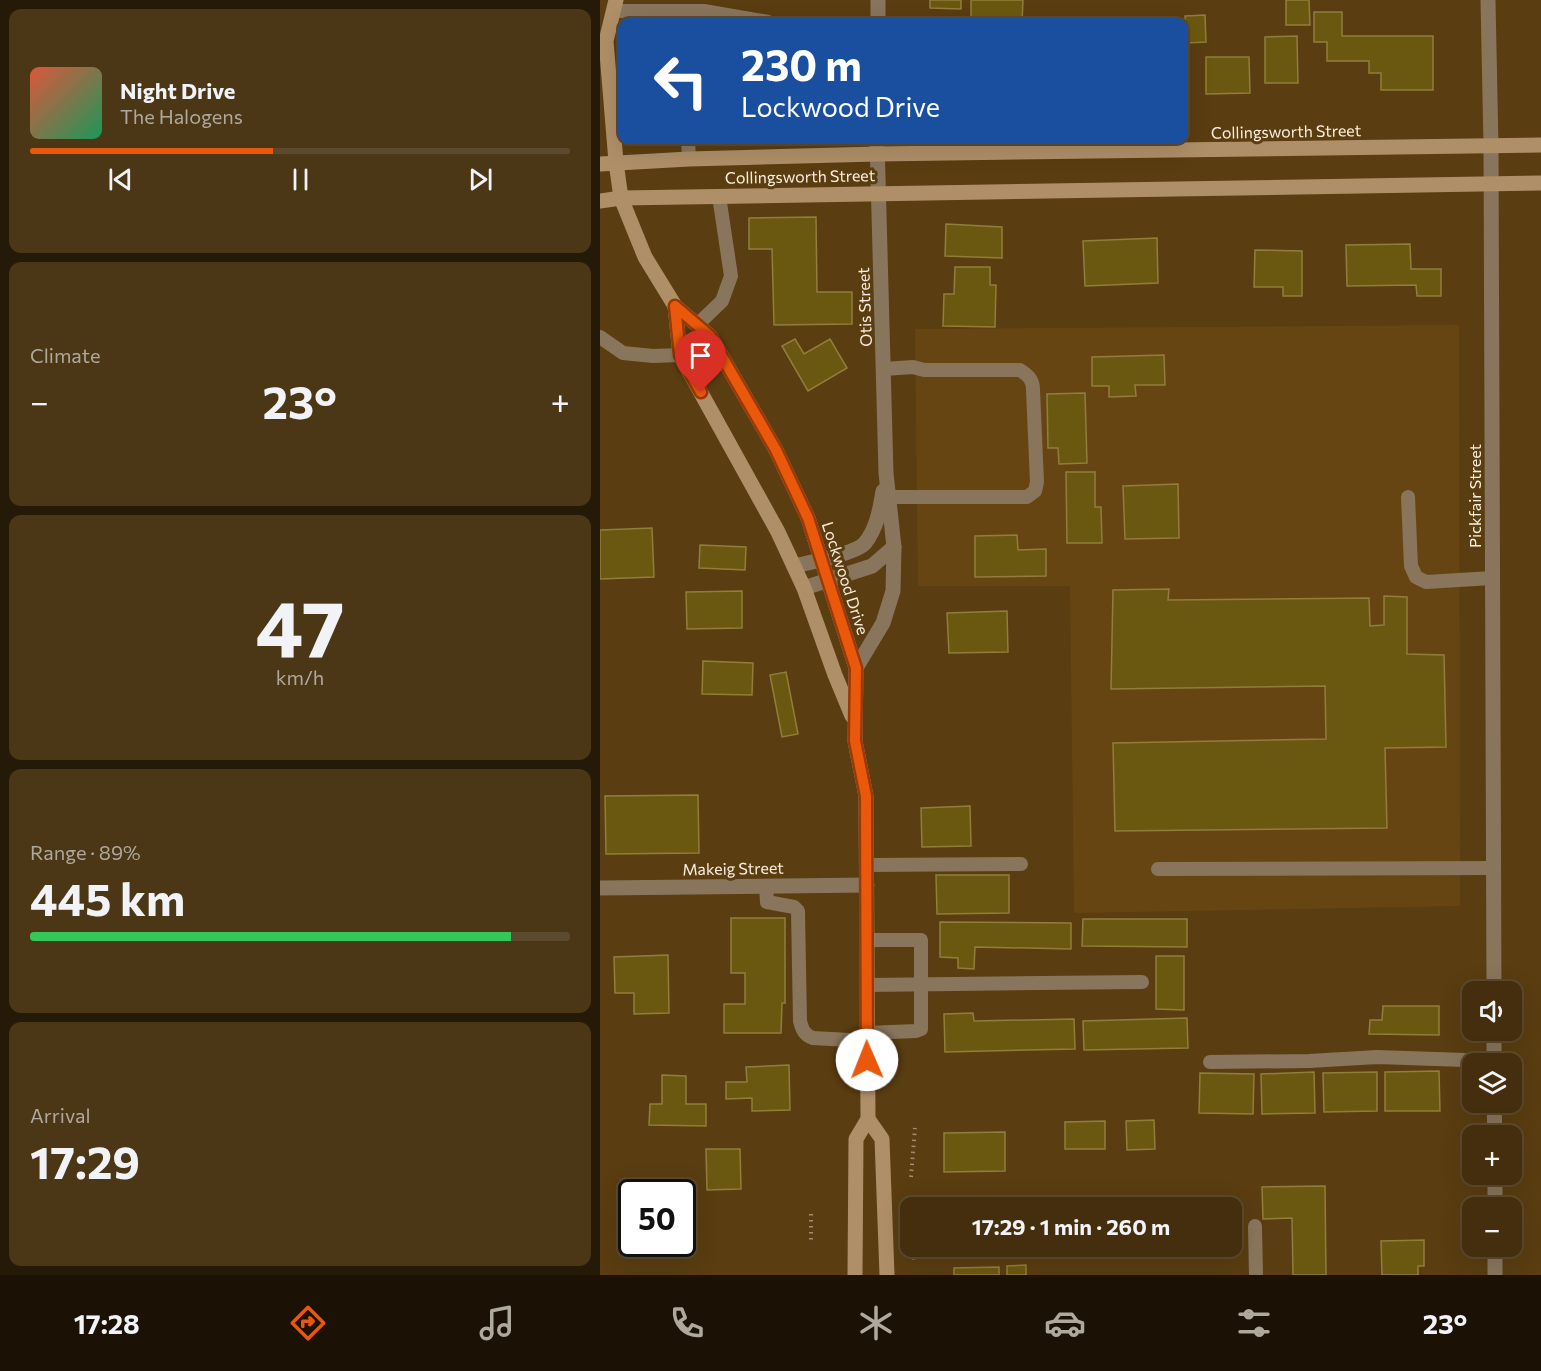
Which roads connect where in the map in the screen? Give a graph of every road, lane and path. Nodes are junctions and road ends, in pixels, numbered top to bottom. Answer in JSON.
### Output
{"nodes":[{"id":1,"x":878,"y":0,"type":"edge"},
{"id":2,"x":1488,"y":0,"type":"edge"},
{"id":3,"x":615,"y":5,"type":"edge"},
{"id":4,"x":682,"y":18,"type":"edge"},
{"id":5,"x":745,"y":18,"type":"edge"},
{"id":6,"x":878,"y":18,"type":"edge"},
{"id":7,"x":600,"y":25,"type":"edge"},
{"id":8,"x":606,"y":41,"type":"junction"},
{"id":9,"x":616,"y":92,"type":"edge"},
{"id":10,"x":688,"y":144,"type":"edge"},
{"id":11,"x":1541,"y":145,"type":"edge"},
{"id":12,"x":1491,"y":146,"type":"junction"},
{"id":13,"x":877,"y":147,"type":"edge"},
{"id":14,"x":689,"y":159,"type":"junction"},
{"id":15,"x":616,"y":162,"type":"junction"},
{"id":16,"x":600,"y":164,"type":"edge"},
{"id":17,"x":1541,"y":183,"type":"edge"},
{"id":18,"x":1490,"y":184,"type":"junction"},
{"id":19,"x":878,"y":193,"type":"junction"},
{"id":20,"x":719,"y":196,"type":"junction"},
{"id":21,"x":621,"y":198,"type":"junction"},
{"id":22,"x":600,"y":201,"type":"edge"},
{"id":23,"x":675,"y":306,"type":"junction"},
{"id":24,"x":697,"y":324,"type":"junction"},
{"id":25,"x":600,"y":337,"type":"edge"},
{"id":26,"x":680,"y":355,"type":"junction"},
{"id":27,"x":884,"y":369,"type":"junction"},
{"id":28,"x":886,"y":473,"type":"junction"},
{"id":29,"x":889,"y":497,"type":"junction"},
{"id":30,"x":1408,"y":497,"type":"dead end"},
{"id":31,"x":894,"y":547,"type":"junction"},
{"id":32,"x":821,"y":559,"type":"junction"},
{"id":33,"x":794,"y":566,"type":"junction"},
{"id":34,"x":1492,"y":578,"type":"junction"},
{"id":35,"x":828,"y":580,"type":"junction"},
{"id":36,"x":804,"y":588,"type":"junction"},
{"id":37,"x":856,"y":668,"type":"junction"},
{"id":38,"x":854,"y":720,"type":"junction"},
{"id":39,"x":1021,"y":864,"type":"dead end"},
{"id":40,"x":867,"y":865,"type":"junction"},
{"id":41,"x":1493,"y":868,"type":"junction"},
{"id":42,"x":1158,"y":869,"type":"dead end"},
{"id":43,"x":867,"y":885,"type":"junction"},
{"id":44,"x":766,"y":886,"type":"junction"},
{"id":45,"x":600,"y":888,"type":"edge"},
{"id":46,"x":867,"y":940,"type":"junction"},
{"id":47,"x":1494,"y":981,"type":"edge"},
{"id":48,"x":1142,"y":982,"type":"dead end"},
{"id":49,"x":921,"y":984,"type":"junction"},
{"id":50,"x":867,"y":985,"type":"junction"},
{"id":51,"x":867,"y":1037,"type":"junction"},
{"id":52,"x":1462,"y":1061,"type":"edge"},
{"id":53,"x":1209,"y":1062,"type":"dead end"},
{"id":54,"x":868,"y":1119,"type":"junction"},
{"id":55,"x":915,"y":1128,"type":"dead end"},
{"id":56,"x":911,"y":1177,"type":"dead end"},
{"id":57,"x":812,"y":1214,"type":"dead end"},
{"id":58,"x":1255,"y":1226,"type":"dead end"},
{"id":59,"x":812,"y":1243,"type":"dead end"},
{"id":60,"x":914,"y":1257,"type":"edge"},
{"id":61,"x":1495,"y":1257,"type":"edge"},
{"id":62,"x":914,"y":1263,"type":"dead end"},
{"id":63,"x":855,"y":1275,"type":"edge"},
{"id":64,"x":887,"y":1275,"type":"edge"},
{"id":65,"x":1256,"y":1275,"type":"edge"},
{"id":66,"x":1495,"y":1275,"type":"edge"}],
"edges":[{"from":1,"to":6,"type":"street"},
{"from":2,"to":12,"type":"street","name":"Pickfair Street"},
{"from":3,"to":4,"type":"lane"},
{"from":3,"to":8,"type":"main road","name":"Lockwood Drive"},
{"from":4,"to":5,"type":"lane"},
{"from":7,"to":8,"type":"main road","name":"Lockwood Drive"},
{"from":8,"to":9,"type":"main road","name":"Lockwood Drive"},
{"from":9,"to":15,"type":"main road","name":"Lockwood Drive"},
{"from":10,"to":14,"type":"lane"},
{"from":11,"to":12,"type":"main road","name":"Collingsworth Street"},
{"from":12,"to":13,"type":"main road","name":"Collingsworth Street"},
{"from":12,"to":18,"type":"street","name":"Pickfair Street"},
{"from":13,"to":14,"type":"main road","name":"Collingsworth Street"},
{"from":13,"to":19,"type":"street","name":"Otis Street"},
{"from":14,"to":15,"type":"main road","name":"Collingsworth Street"},
{"from":15,"to":16,"type":"main road","name":"Collingsworth Street"},
{"from":15,"to":21,"type":"main road","name":"Lockwood Drive"},
{"from":17,"to":18,"type":"main road","name":"Collingsworth Street"},
{"from":18,"to":19,"type":"main road","name":"Collingsworth Street"},
{"from":18,"to":34,"type":"street","name":"Pickfair Street"},
{"from":19,"to":20,"type":"main road","name":"Collingsworth Street"},
{"from":19,"to":27,"type":"street","name":"Otis Street"},
{"from":20,"to":21,"type":"main road","name":"Collingsworth Street"},
{"from":20,"to":24,"type":"lane"},
{"from":21,"to":22,"type":"main road","name":"Collingsworth Street"},
{"from":21,"to":23,"type":"main road","name":"Lockwood Drive"},
{"from":23,"to":24,"type":"main road","name":"Lockwood Drive"},
{"from":23,"to":26,"type":"main road","name":"Lockwood Drive"},
{"from":24,"to":32,"type":"main road","name":"Lockwood Drive"},
{"from":25,"to":26,"type":"lane"},
{"from":26,"to":33,"type":"main road","name":"Lockwood Drive"},
{"from":27,"to":28,"type":"street","name":"Otis Street"},
{"from":27,"to":29,"type":"lane"},
{"from":28,"to":29,"type":"street","name":"Otis Street"},
{"from":28,"to":32,"type":"street","name":"Otis Street"},
{"from":29,"to":31,"type":"street","name":"Otis Street"},
{"from":30,"to":34,"type":"lane"},
{"from":31,"to":35,"type":"street"},
{"from":31,"to":37,"type":"street","name":"Otis Street"},
{"from":32,"to":33,"type":"street","name":"Otis Street"},
{"from":32,"to":35,"type":"main road","name":"Lockwood Drive"},
{"from":33,"to":36,"type":"main road","name":"Lockwood Drive"},
{"from":34,"to":41,"type":"street","name":"Pickfair Street"},
{"from":35,"to":36,"type":"street"},
{"from":35,"to":37,"type":"main road","name":"Lockwood Drive"},
{"from":36,"to":38,"type":"main road","name":"Lockwood Drive"},
{"from":37,"to":38,"type":"main road","name":"Lockwood Drive"},
{"from":38,"to":40,"type":"main road","name":"Lockwood Drive"},
{"from":39,"to":40,"type":"lane"},
{"from":40,"to":43,"type":"main road","name":"Lockwood Drive"},
{"from":41,"to":42,"type":"lane"},
{"from":41,"to":47,"type":"street","name":"Pickfair Street"},
{"from":43,"to":44,"type":"street","name":"Makeig Street"},
{"from":43,"to":46,"type":"main road","name":"Lockwood Drive"},
{"from":44,"to":45,"type":"street","name":"Makeig Street"},
{"from":44,"to":51,"type":"lane"},
{"from":46,"to":49,"type":"lane"},
{"from":46,"to":50,"type":"main road","name":"Lockwood Drive"},
{"from":48,"to":49,"type":"lane"},
{"from":49,"to":50,"type":"lane"},
{"from":49,"to":51,"type":"lane"},
{"from":50,"to":51,"type":"main road","name":"Lockwood Drive"},
{"from":51,"to":54,"type":"main road","name":"Lockwood Drive"},
{"from":52,"to":53,"type":"lane"},
{"from":54,"to":63,"type":"main road","name":"Lockwood Drive"},
{"from":54,"to":64,"type":"main road","name":"Lockwood Drive"},
{"from":55,"to":56,"type":"path"},
{"from":57,"to":59,"type":"path"},
{"from":58,"to":65,"type":"lane"},
{"from":60,"to":62,"type":"path"},
{"from":61,"to":66,"type":"street"}]}
